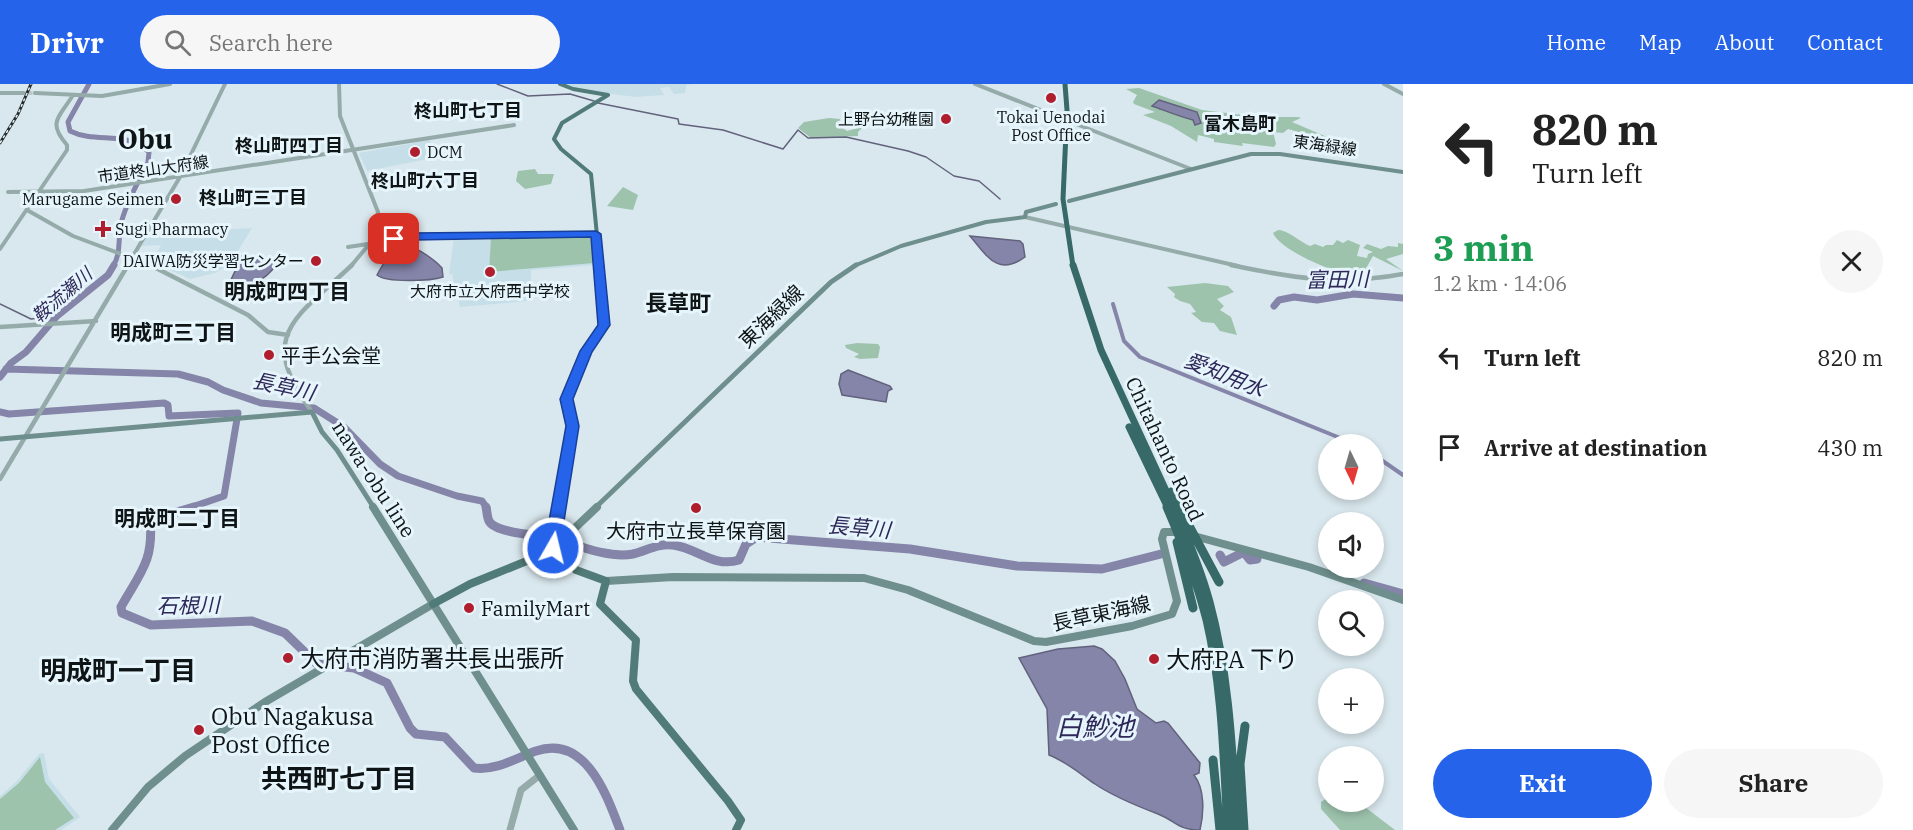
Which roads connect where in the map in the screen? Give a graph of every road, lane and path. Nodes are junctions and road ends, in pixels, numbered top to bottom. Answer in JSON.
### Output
{"nodes":[{"id":1,"x":170,"y":84,"type":"edge"},
{"id":2,"x":225,"y":84,"type":"edge"},
{"id":3,"x":339,"y":84,"type":"edge"},
{"id":4,"x":560,"y":84,"type":"edge"},
{"id":5,"x":975,"y":84,"type":"edge"},
{"id":6,"x":1063,"y":84,"type":"edge"},
{"id":7,"x":1384,"y":84,"type":"edge"},
{"id":8,"x":0,"y":93,"type":"edge"},
{"id":9,"x":23,"y":93,"type":"tunnel mouth"},
{"id":10,"x":35,"y":93,"type":"tunnel mouth"},
{"id":11,"x":1403,"y":94,"type":"edge"},
{"id":12,"x":75,"y":95,"type":"junction"},
{"id":13,"x":89,"y":96,"type":"joint"},
{"id":14,"x":1061,"y":118,"type":"dead end"},
{"id":15,"x":1071,"y":122,"type":"dead end"},
{"id":16,"x":514,"y":125,"type":"dead end"},
{"id":17,"x":354,"y":150,"type":"junction"},
{"id":18,"x":1191,"y":169,"type":"junction"},
{"id":19,"x":1403,"y":172,"type":"edge"},
{"id":20,"x":180,"y":177,"type":"junction"},
{"id":21,"x":8,"y":192,"type":"dead end"},
{"id":22,"x":39,"y":193,"type":"junction"},
{"id":23,"x":1069,"y":201,"type":"dead end"},
{"id":24,"x":1056,"y":204,"type":"dead end"},
{"id":25,"x":27,"y":210,"type":"junction"},
{"id":26,"x":1025,"y":217,"type":"junction"},
{"id":27,"x":596,"y":234,"type":"junction"},
{"id":28,"x":370,"y":243,"type":"junction"},
{"id":29,"x":348,"y":247,"type":"dead end"},
{"id":30,"x":0,"y":249,"type":"edge"},
{"id":31,"x":129,"y":256,"type":"junction"},
{"id":32,"x":1403,"y":274,"type":"edge"},
{"id":33,"x":96,"y":321,"type":"junction"},
{"id":34,"x":0,"y":327,"type":"edge"},
{"id":35,"x":288,"y":335,"type":"junction"},
{"id":36,"x":311,"y":411,"type":"junction"},
{"id":37,"x":24,"y":436,"type":"junction"},
{"id":38,"x":0,"y":439,"type":"edge"},
{"id":39,"x":1147,"y":457,"type":"junction"},
{"id":40,"x":0,"y":479,"type":"edge"},
{"id":41,"x":1178,"y":531,"type":"junction"},
{"id":42,"x":559,"y":543,"type":"junction"},
{"id":43,"x":553,"y":548,"type":"junction"},
{"id":44,"x":606,"y":581,"type":"junction"},
{"id":45,"x":1219,"y":582,"type":"dead end"},
{"id":46,"x":1403,"y":600,"type":"edge"},
{"id":47,"x":433,"y":604,"type":"junction"},
{"id":48,"x":1193,"y":608,"type":"dead end"},
{"id":49,"x":1245,"y":726,"type":"dead end"},
{"id":50,"x":1213,"y":760,"type":"dead end"},
{"id":51,"x":540,"y":774,"type":"junction"},
{"id":52,"x":112,"y":830,"type":"edge"},
{"id":53,"x":510,"y":830,"type":"edge"},
{"id":54,"x":574,"y":830,"type":"edge"},
{"id":55,"x":736,"y":830,"type":"edge"},
{"id":56,"x":1220,"y":830,"type":"edge"},
{"id":57,"x":1228,"y":830,"type":"edge"},
{"id":58,"x":1237,"y":830,"type":"edge"},
{"id":59,"x":1244,"y":830,"type":"edge"}],
"edges":[{"from":1,"to":13,"type":"street"},
{"from":2,"to":20,"type":"street"},
{"from":3,"to":17,"type":"street"},
{"from":4,"to":27,"type":"main road"},
{"from":5,"to":14,"type":"street"},
{"from":6,"to":39,"type":"highway","name":"Chitahanto Road"},
{"from":7,"to":11,"type":"street"},
{"from":8,"to":9,"type":"street"},
{"from":10,"to":12,"type":"street"},
{"from":12,"to":13,"type":"street"},
{"from":12,"to":22,"type":"street"},
{"from":15,"to":18,"type":"street"},
{"from":16,"to":17,"type":"street","name":"市道柊山大府線"},
{"from":17,"to":20,"type":"street","name":"市道柊山大府線"},
{"from":17,"to":28,"type":"street"},
{"from":18,"to":19,"type":"main road","name":"東海緑線"},
{"from":18,"to":23,"type":"main road","name":"東海緑線"},
{"from":20,"to":22,"type":"street","name":"市道柊山大府線"},
{"from":20,"to":31,"type":"street"},
{"from":21,"to":22,"type":"street","name":"市道柊山大府線"},
{"from":22,"to":25,"type":"street"},
{"from":24,"to":26,"type":"main road","name":"東海緑線"},
{"from":25,"to":30,"type":"street"},
{"from":25,"to":31,"type":"street"},
{"from":26,"to":32,"type":"street"},
{"from":26,"to":42,"type":"main road","name":"東海緑線"},
{"from":27,"to":28,"type":"street"},
{"from":27,"to":42,"type":"main road"},
{"from":28,"to":29,"type":"street"},
{"from":28,"to":35,"type":"street"},
{"from":31,"to":33,"type":"street"},
{"from":31,"to":35,"type":"street"},
{"from":33,"to":34,"type":"street"},
{"from":33,"to":37,"type":"street"},
{"from":35,"to":36,"type":"street"},
{"from":36,"to":37,"type":"main road","name":"nawa-obu line"},
{"from":36,"to":47,"type":"main road","name":"nawa-obu line"},
{"from":37,"to":38,"type":"main road","name":"nawa-obu line"},
{"from":37,"to":40,"type":"street"},
{"from":39,"to":41,"type":"highway","name":"Chitahanto Road"},
{"from":39,"to":45,"type":"highway"},
{"from":41,"to":48,"type":"highway"},
{"from":41,"to":57,"type":"highway","name":"Chitahanto Road"},
{"from":41,"to":58,"type":"highway","name":"Chitahanto Road"},
{"from":42,"to":43,"type":"main road"},
{"from":43,"to":44,"type":"main road"},
{"from":43,"to":47,"type":"main road"},
{"from":44,"to":46,"type":"main road","name":"長草東海線"},
{"from":44,"to":55,"type":"main road"},
{"from":47,"to":51,"type":"main road","name":"nawa-obu line"},
{"from":47,"to":52,"type":"main road"},
{"from":49,"to":59,"type":"highway"},
{"from":50,"to":56,"type":"highway"},
{"from":51,"to":53,"type":"street"},
{"from":51,"to":54,"type":"main road","name":"nawa-obu line"}]}
